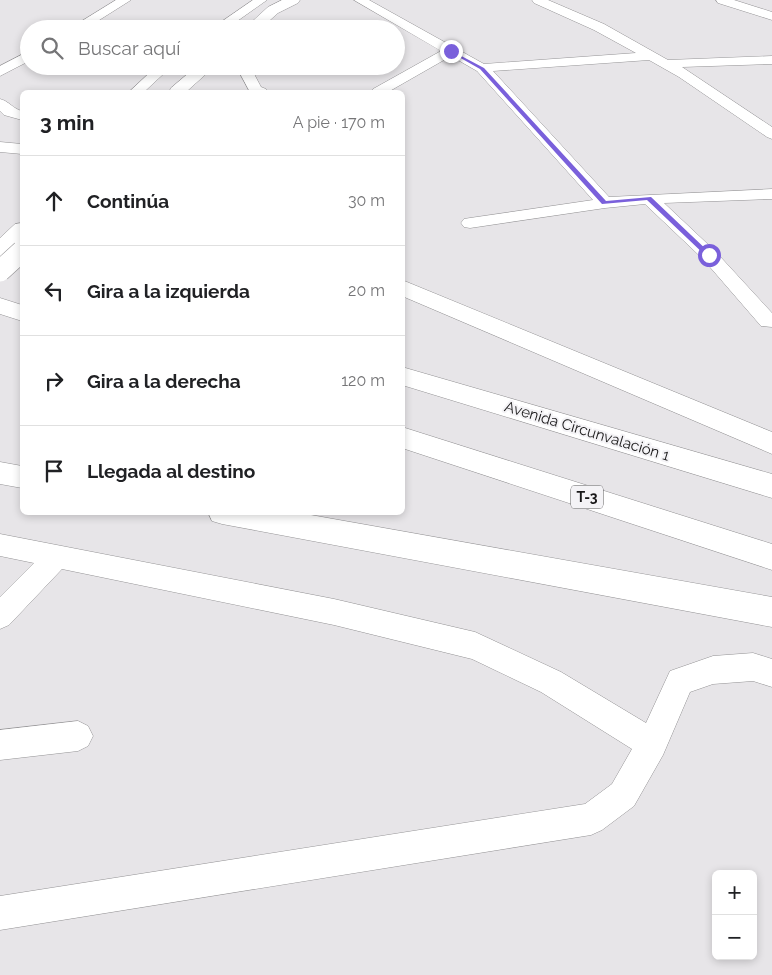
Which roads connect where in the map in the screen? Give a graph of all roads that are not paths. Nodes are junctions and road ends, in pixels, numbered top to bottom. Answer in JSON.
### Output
{"nodes":[{"id":1,"x":125,"y":0,"type":"edge"},
{"id":2,"x":261,"y":0,"type":"edge"},
{"id":3,"x":360,"y":0,"type":"edge"},
{"id":4,"x":538,"y":0,"type":"edge"},
{"id":5,"x":722,"y":0,"type":"edge"},
{"id":6,"x":292,"y":1,"type":"edge"},
{"id":7,"x":772,"y":16,"type":"edge"},
{"id":8,"x":91,"y":20,"type":"edge"},
{"id":9,"x":231,"y":20,"type":"edge"},
{"id":10,"x":261,"y":20,"type":"edge"},
{"id":11,"x":279,"y":20,"type":"edge"},
{"id":12,"x":396,"y":20,"type":"edge"},
{"id":13,"x":405,"y":25,"type":"edge"},
{"id":14,"x":451,"y":51,"type":"junction"},
{"id":15,"x":652,"y":56,"type":"junction"},
{"id":16,"x":20,"y":60,"type":"edge"},
{"id":17,"x":772,"y":60,"type":"edge"},
{"id":18,"x":667,"y":64,"type":"junction"},
{"id":19,"x":482,"y":68,"type":"junction"},
{"id":20,"x":0,"y":72,"type":"edge"},
{"id":21,"x":155,"y":75,"type":"edge"},
{"id":22,"x":205,"y":75,"type":"edge"},
{"id":23,"x":210,"y":75,"type":"edge"},
{"id":24,"x":249,"y":75,"type":"edge"},
{"id":25,"x":138,"y":90,"type":"edge"},
{"id":26,"x":180,"y":90,"type":"edge"},
{"id":27,"x":199,"y":90,"type":"edge"},
{"id":28,"x":255,"y":90,"type":"edge"},
{"id":29,"x":382,"y":90,"type":"edge"},
{"id":30,"x":0,"y":104,"type":"edge"},
{"id":31,"x":20,"y":115,"type":"edge"},
{"id":32,"x":772,"y":134,"type":"edge"},
{"id":33,"x":0,"y":147,"type":"edge"},
{"id":34,"x":20,"y":149,"type":"edge"},
{"id":35,"x":772,"y":194,"type":"edge"},
{"id":36,"x":649,"y":199,"type":"junction"},
{"id":37,"x":604,"y":202,"type":"junction"},
{"id":38,"x":470,"y":223,"type":"dead end"},
{"id":39,"x":20,"y":231,"type":"edge"},
{"id":40,"x":0,"y":249,"type":"edge"},
{"id":41,"x":20,"y":253,"type":"edge"},
{"id":42,"x":0,"y":256,"type":"edge"},
{"id":43,"x":20,"y":262,"type":"edge"},
{"id":44,"x":0,"y":271,"type":"edge"},
{"id":45,"x":405,"y":288,"type":"edge"},
{"id":46,"x":0,"y":306,"type":"edge"},
{"id":47,"x":20,"y":312,"type":"edge"},
{"id":48,"x":768,"y":321,"type":"dead end"},
{"id":49,"x":405,"y":377,"type":"edge"},
{"id":50,"x":405,"y":438,"type":"edge"},
{"id":51,"x":772,"y":443,"type":"edge"},
{"id":52,"x":0,"y":472,"type":"edge"},
{"id":53,"x":20,"y":477,"type":"edge"},
{"id":54,"x":772,"y":486,"type":"edge"},
{"id":55,"x":238,"y":515,"type":"edge"},
{"id":56,"x":0,"y":545,"type":"edge"},
{"id":57,"x":58,"y":556,"type":"junction"},
{"id":58,"x":772,"y":557,"type":"edge"},
{"id":59,"x":772,"y":612,"type":"edge"},
{"id":60,"x":0,"y":616,"type":"edge"},
{"id":61,"x":772,"y":674,"type":"edge"},
{"id":62,"x":78,"y":736,"type":"dead end"},
{"id":63,"x":652,"y":744,"type":"junction"},
{"id":64,"x":0,"y":745,"type":"edge"},
{"id":65,"x":0,"y":913,"type":"edge"}],
"edges":[{"from":1,"to":8,"type":"street"},
{"from":2,"to":9,"type":"street"},
{"from":3,"to":12,"type":"street"},
{"from":4,"to":15,"type":"street"},
{"from":5,"to":7,"type":"street"},
{"from":6,"to":10,"type":"main road"},
{"from":6,"to":11,"type":"main road"},
{"from":13,"to":14,"type":"street"},
{"from":14,"to":19,"type":"street"},
{"from":14,"to":29,"type":"street"},
{"from":15,"to":18,"type":"street"},
{"from":15,"to":19,"type":"street"},
{"from":16,"to":20,"type":"street"},
{"from":17,"to":18,"type":"street"},
{"from":18,"to":32,"type":"street"},
{"from":19,"to":37,"type":"street"},
{"from":21,"to":25,"type":"street"},
{"from":22,"to":26,"type":"main road"},
{"from":23,"to":27,"type":"main road"},
{"from":24,"to":28,"type":"street"},
{"from":30,"to":31,"type":"street"},
{"from":33,"to":34,"type":"main road"},
{"from":35,"to":36,"type":"street"},
{"from":36,"to":37,"type":"street"},
{"from":36,"to":48,"type":"street"},
{"from":37,"to":38,"type":"street"},
{"from":39,"to":40,"type":"main road"},
{"from":41,"to":44,"type":"main road","bridge":true},
{"from":42,"to":43,"type":"main road"},
{"from":45,"to":51,"type":"main road"},
{"from":46,"to":47,"type":"main road"},
{"from":49,"to":54,"type":"main road","name":"Avenida Circunvalación 1"},
{"from":50,"to":58,"type":"main road","number":"T-3"},
{"from":52,"to":53,"type":"main road"},
{"from":55,"to":59,"type":"main road"},
{"from":56,"to":57,"type":"street"},
{"from":57,"to":60,"type":"street"},
{"from":57,"to":63,"type":"street"},
{"from":61,"to":63,"type":"street"},
{"from":62,"to":64,"type":"street"},
{"from":63,"to":65,"type":"street"}]}
